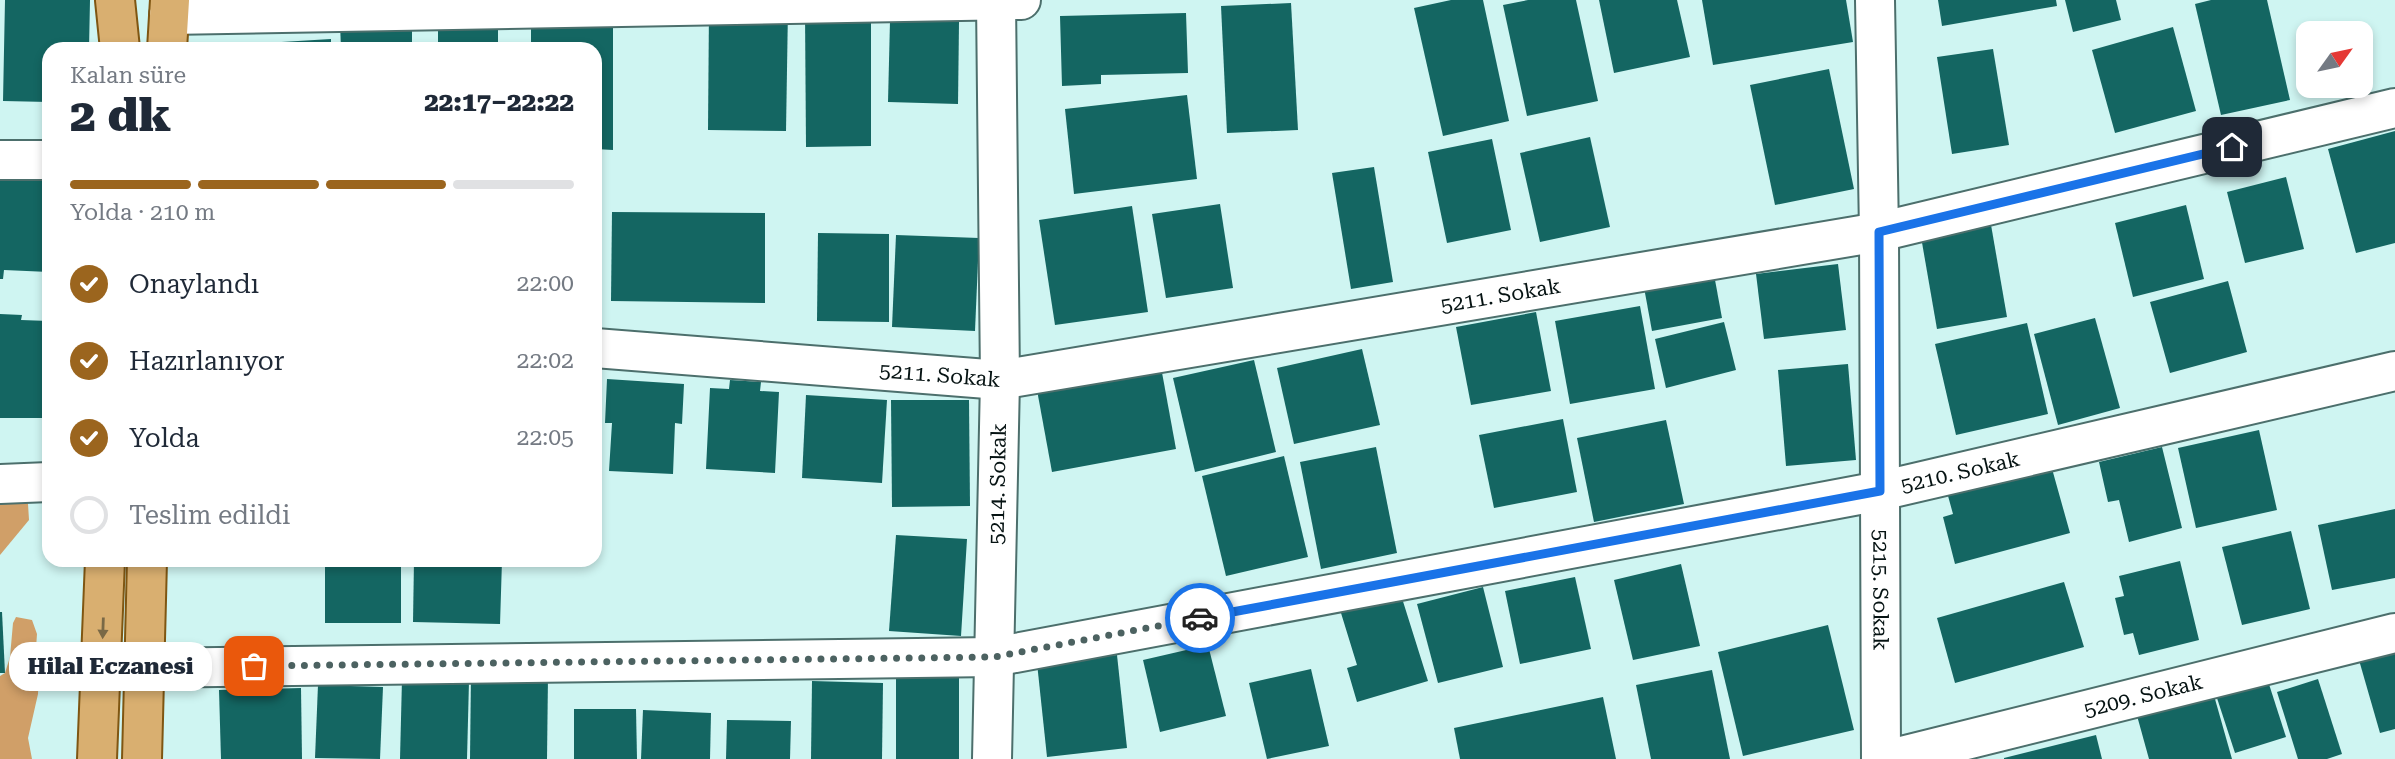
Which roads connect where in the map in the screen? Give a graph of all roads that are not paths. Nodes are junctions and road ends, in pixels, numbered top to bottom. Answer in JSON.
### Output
{"nodes":[{"id":1,"x":116,"y":0,"type":"edge"},
{"id":2,"x":133,"y":0,"type":"edge"},
{"id":3,"x":1004,"y":0,"type":"edge"},
{"id":4,"x":1875,"y":0,"type":"edge"},
{"id":5,"x":170,"y":16,"type":"edge"},
{"id":6,"x":119,"y":42,"type":"edge"},
{"id":7,"x":131,"y":42,"type":"edge"},
{"id":8,"x":2395,"y":108,"type":"edge"},
{"id":9,"x":0,"y":160,"type":"edge"},
{"id":10,"x":42,"y":160,"type":"edge"},
{"id":11,"x":1879,"y":232,"type":"junction"},
{"id":12,"x":602,"y":349,"type":"edge"},
{"id":13,"x":2395,"y":371,"type":"edge"},
{"id":14,"x":1000,"y":380,"type":"junction"},
{"id":15,"x":42,"y":482,"type":"edge"},
{"id":16,"x":0,"y":484,"type":"edge"},
{"id":17,"x":1880,"y":491,"type":"junction"},
{"id":18,"x":105,"y":567,"type":"edge"},
{"id":19,"x":147,"y":567,"type":"edge"},
{"id":20,"x":2395,"y":633,"type":"edge"},
{"id":21,"x":994,"y":657,"type":"junction"},
{"id":22,"x":145,"y":668,"type":"junction"},
{"id":23,"x":97,"y":759,"type":"edge"},
{"id":24,"x":142,"y":759,"type":"edge"},
{"id":25,"x":992,"y":759,"type":"edge"},
{"id":26,"x":1881,"y":759,"type":"edge"},
{"id":27,"x":1890,"y":759,"type":"edge"}],
"edges":[{"from":1,"to":6,"type":"main road"},
{"from":2,"to":7,"type":"main road"},
{"from":3,"to":5,"type":"street"},
{"from":3,"to":14,"type":"street","name":"5214. Sokak"},
{"from":4,"to":11,"type":"street","name":"5215. Sokak"},
{"from":8,"to":11,"type":"street","name":"5211. Sokak"},
{"from":9,"to":10,"type":"street"},
{"from":11,"to":14,"type":"street","name":"5211. Sokak"},
{"from":11,"to":17,"type":"street","name":"5215. Sokak"},
{"from":12,"to":14,"type":"street","name":"5211. Sokak"},
{"from":13,"to":17,"type":"street","name":"5210. Sokak"},
{"from":14,"to":21,"type":"street","name":"5214. Sokak"},
{"from":15,"to":16,"type":"street"},
{"from":17,"to":21,"type":"street","name":"5210. Sokak"},
{"from":17,"to":26,"type":"street","name":"5215. Sokak"},
{"from":18,"to":23,"type":"main road","one_way":true},
{"from":19,"to":22,"type":"main road"},
{"from":20,"to":27,"type":"street","name":"5209. Sokak"},
{"from":21,"to":22,"type":"street","name":"5210. Sokak"},
{"from":21,"to":25,"type":"street","name":"5214. Sokak"},
{"from":22,"to":24,"type":"main road"}]}
